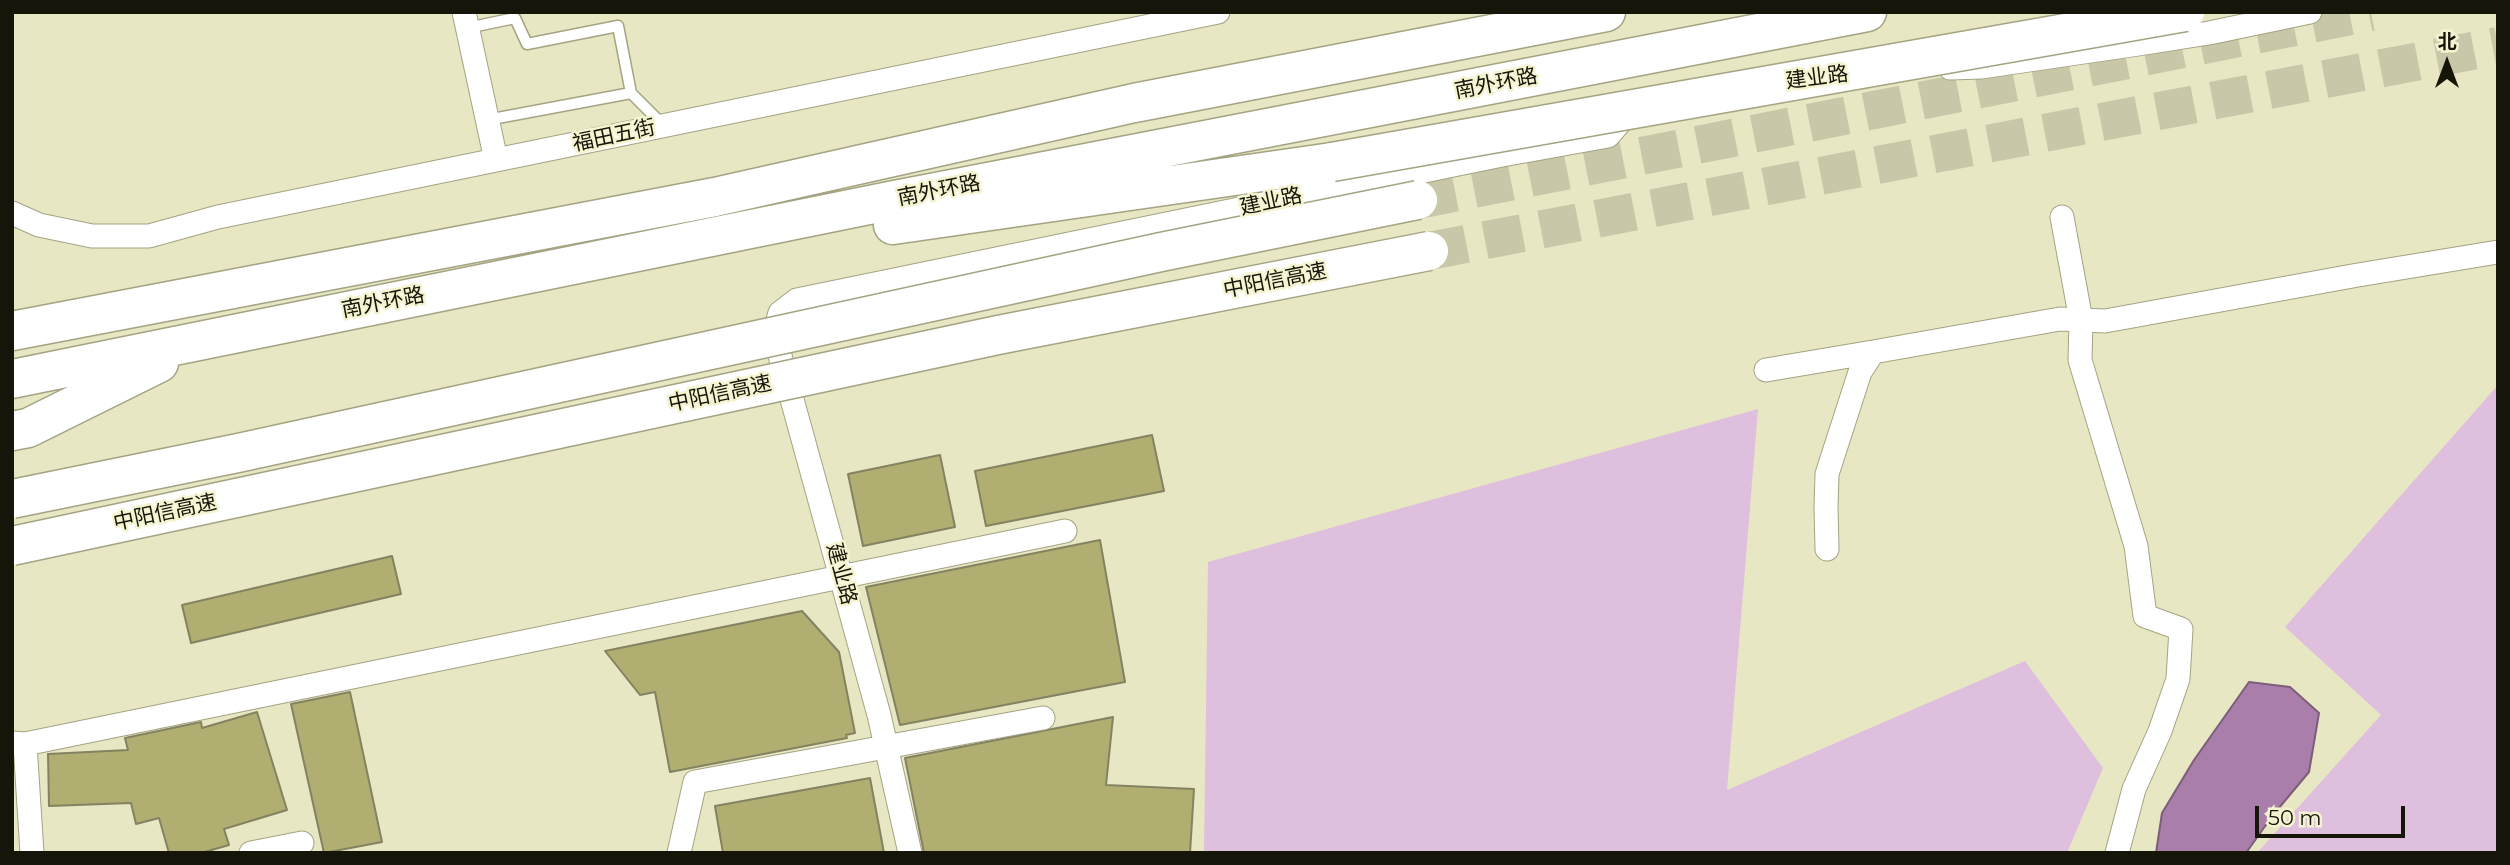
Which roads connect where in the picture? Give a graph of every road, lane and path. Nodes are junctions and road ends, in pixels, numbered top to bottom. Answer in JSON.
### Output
{"nodes":[{"id":1,"x":1218,"y":12,"type":"edge"},
{"id":2,"x":1606,"y":12,"type":"edge"},
{"id":3,"x":1867,"y":12,"type":"edge"},
{"id":4,"x":2185,"y":12,"type":"edge"},
{"id":5,"x":2310,"y":12,"type":"edge"},
{"id":6,"x":1160,"y":18,"type":"edge"},
{"id":7,"x":466,"y":20,"type":"edge"},
{"id":8,"x":631,"y":93,"type":"junction"},
{"id":9,"x":487,"y":120,"type":"junction"},
{"id":10,"x":664,"y":126,"type":"junction"},
{"id":11,"x":496,"y":160,"type":"junction"},
{"id":12,"x":1418,"y":200,"type":"tunnel mouth"},
{"id":13,"x":12,"y":213,"type":"edge"},
{"id":14,"x":2062,"y":217,"type":"dead end"},
{"id":15,"x":1429,"y":251,"type":"tunnel mouth"},
{"id":16,"x":2498,"y":252,"type":"edge"},
{"id":17,"x":503,"y":279,"type":"junction"},
{"id":18,"x":2081,"y":320,"type":"junction"},
{"id":19,"x":12,"y":331,"type":"edge"},
{"id":20,"x":205,"y":340,"type":"junction"},
{"id":21,"x":1873,"y":352,"type":"junction"},
{"id":22,"x":1766,"y":370,"type":"dead end"},
{"id":23,"x":12,"y":379,"type":"edge"},
{"id":24,"x":12,"y":431,"type":"edge"},
{"id":25,"x":12,"y":499,"type":"edge"},
{"id":26,"x":1065,"y":531,"type":"dead end"},
{"id":27,"x":12,"y":546,"type":"edge"},
{"id":28,"x":1828,"y":549,"type":"dead end"},
{"id":29,"x":842,"y":577,"type":"junction"},
{"id":30,"x":1043,"y":718,"type":"dead end"},
{"id":31,"x":19,"y":743,"type":"edge"},
{"id":32,"x":886,"y":747,"type":"junction"},
{"id":33,"x":302,"y":843,"type":"dead end"},
{"id":34,"x":32,"y":853,"type":"edge"},
{"id":35,"x":251,"y":853,"type":"edge"},
{"id":36,"x":679,"y":853,"type":"edge"},
{"id":37,"x":909,"y":853,"type":"edge"},
{"id":38,"x":2117,"y":853,"type":"edge"}],
"edges":[{"from":1,"to":6,"type":"street","name":"福田五街"},
{"from":2,"to":19,"type":"highway","name":"南外环路"},
{"from":3,"to":17,"type":"highway","name":"南外环路"},
{"from":4,"to":17,"type":"highway","bridge":true},
{"from":5,"to":29,"type":"street","name":"建业路"},
{"from":6,"to":10,"type":"street","name":"福田五街"},
{"from":7,"to":8,"type":"lane"},
{"from":7,"to":9,"type":"street"},
{"from":8,"to":9,"type":"lane"},
{"from":8,"to":10,"type":"lane"},
{"from":9,"to":11,"type":"street"},
{"from":10,"to":11,"type":"street","name":"福田五街"},
{"from":11,"to":13,"type":"street","name":"福田五街"},
{"from":12,"to":25,"type":"highway","name":"中阳信高速","bridge":true},
{"from":14,"to":18,"type":"street"},
{"from":15,"to":27,"type":"highway","name":"中阳信高速","bridge":true},
{"from":16,"to":18,"type":"street"},
{"from":17,"to":20,"type":"highway","name":"南外环路"},
{"from":18,"to":21,"type":"street"},
{"from":18,"to":38,"type":"street"},
{"from":20,"to":23,"type":"highway","name":"南外环路"},
{"from":20,"to":24,"type":"highway"},
{"from":21,"to":22,"type":"street"},
{"from":21,"to":28,"type":"street"},
{"from":26,"to":29,"type":"street"},
{"from":29,"to":31,"type":"street"},
{"from":29,"to":32,"type":"street","name":"建业路"},
{"from":30,"to":32,"type":"street"},
{"from":31,"to":34,"type":"street"},
{"from":32,"to":36,"type":"street"},
{"from":32,"to":37,"type":"street","name":"建业路"},
{"from":33,"to":35,"type":"street"}]}
